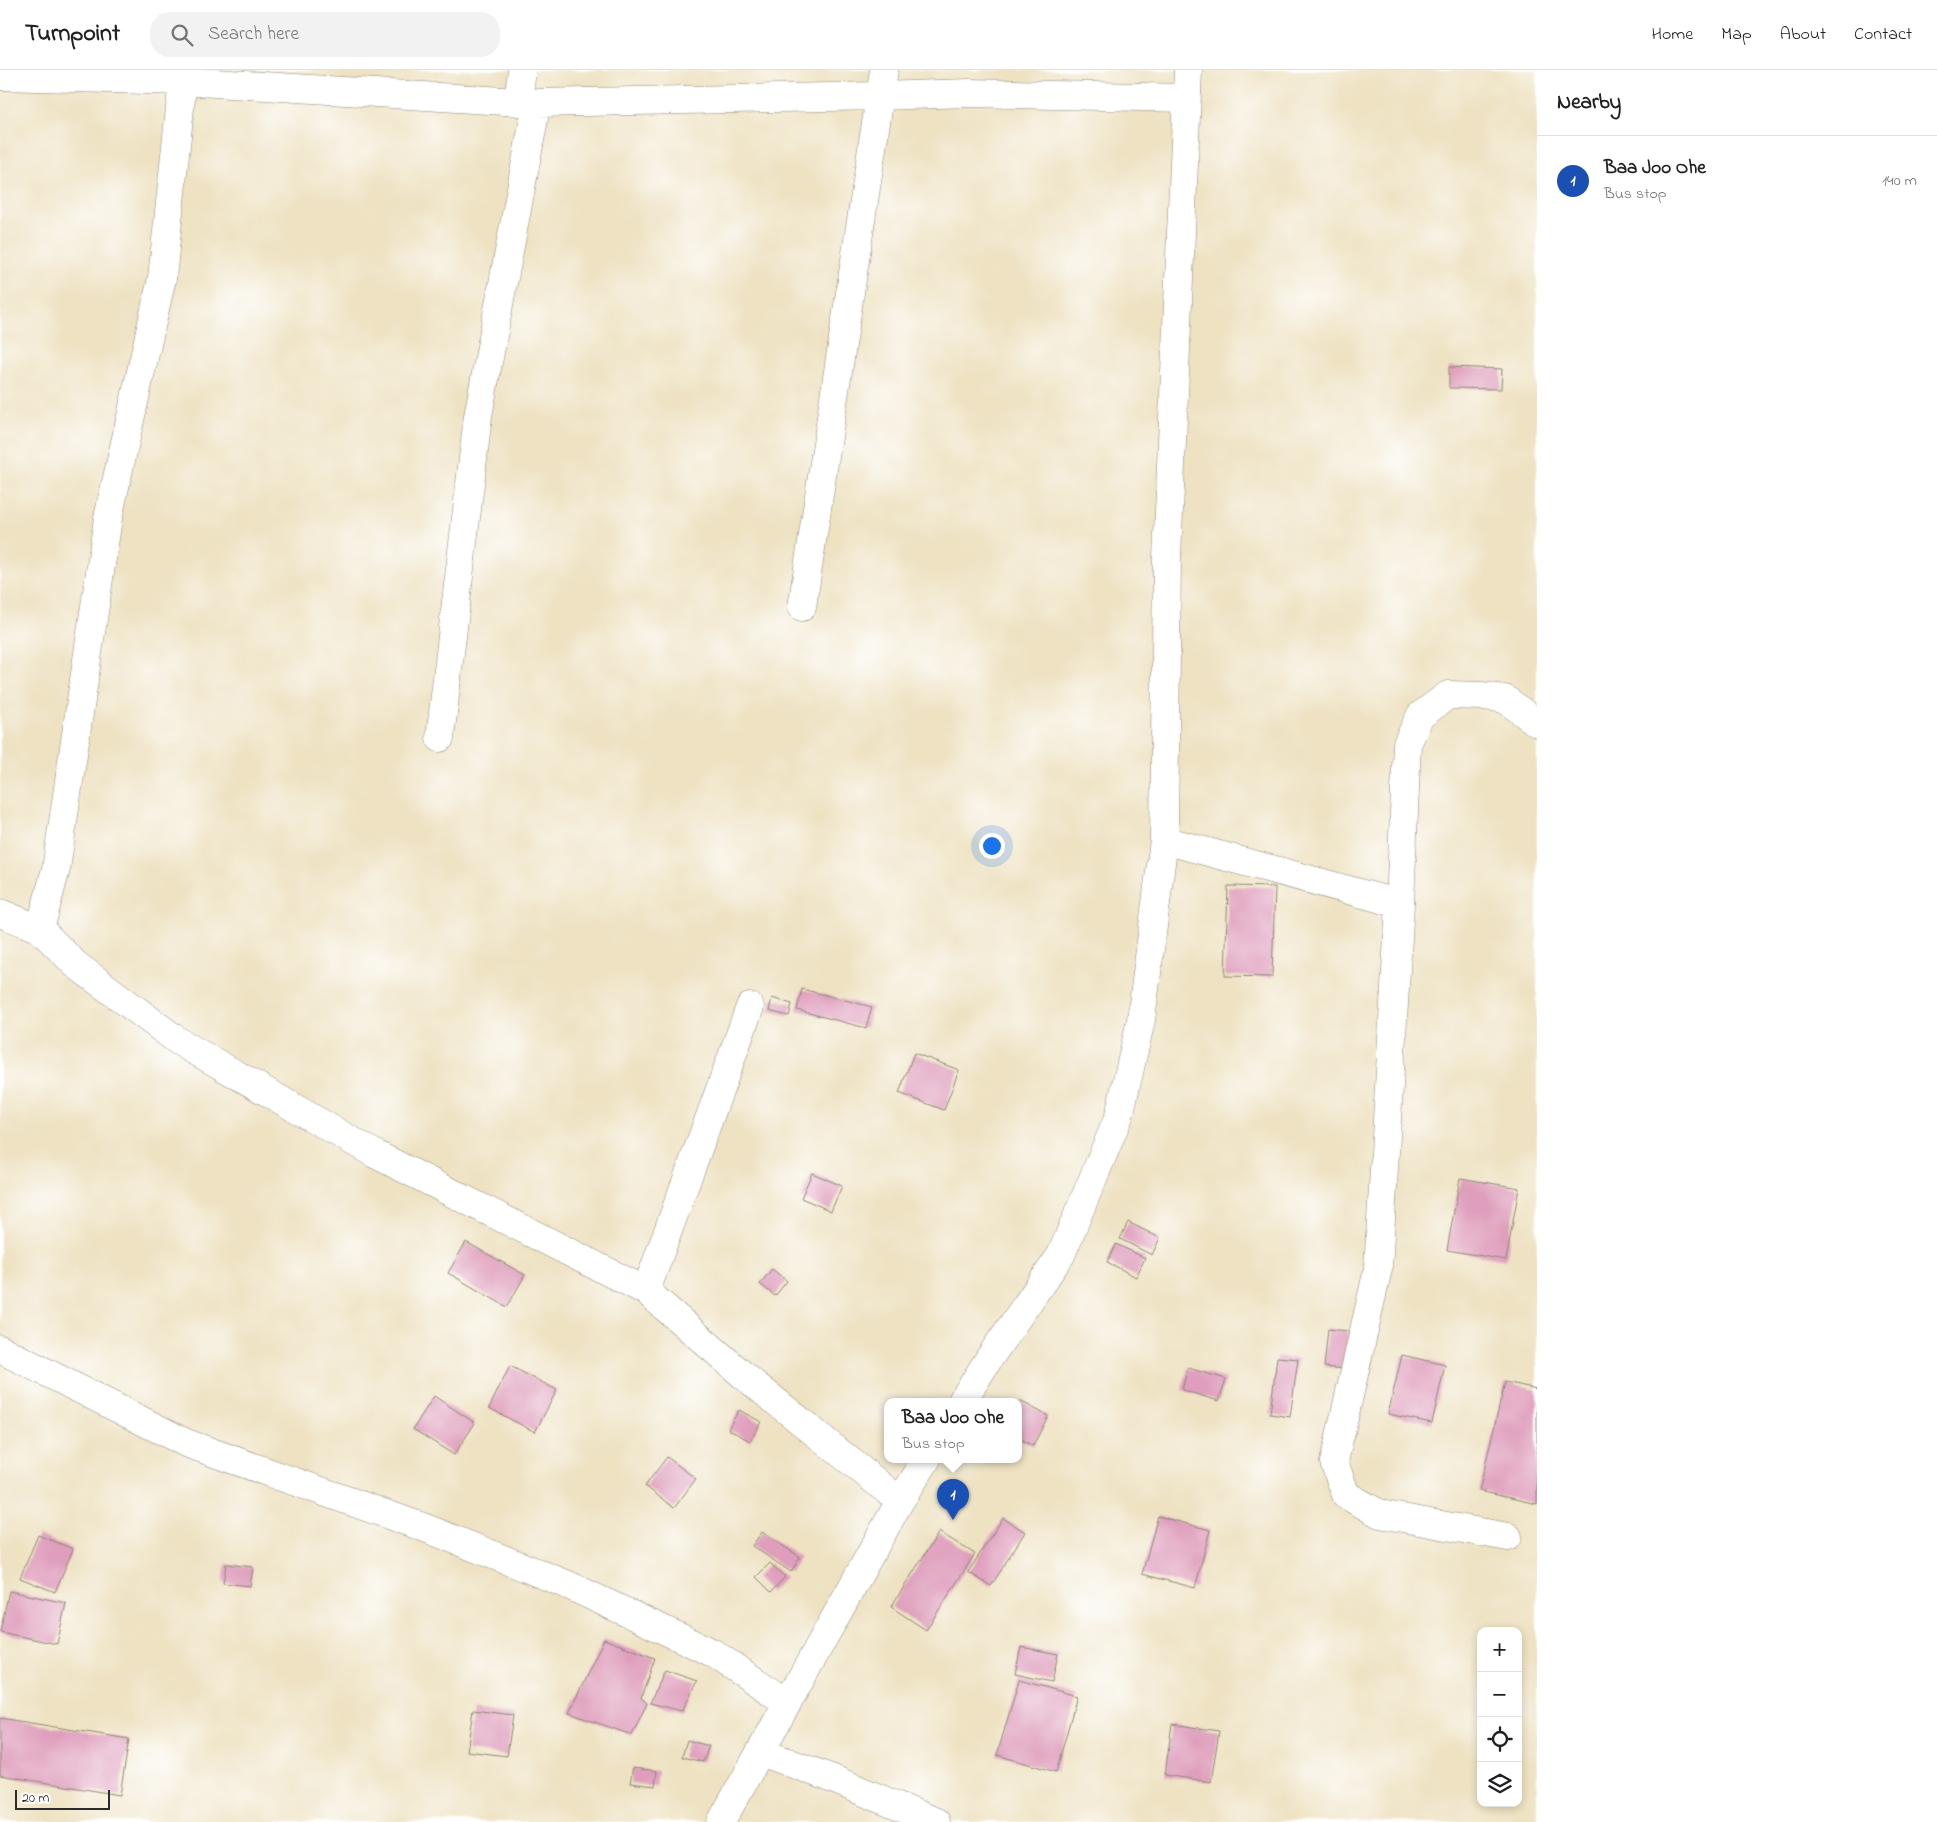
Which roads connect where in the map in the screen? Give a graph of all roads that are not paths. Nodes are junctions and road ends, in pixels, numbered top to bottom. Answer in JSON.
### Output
{"nodes":[{"id":1,"x":522,"y":70,"type":"edge"},
{"id":2,"x":884,"y":70,"type":"edge"},
{"id":3,"x":1188,"y":70,"type":"edge"},
{"id":4,"x":0,"y":76,"type":"edge"},
{"id":5,"x":184,"y":76,"type":"edge"},
{"id":6,"x":880,"y":96,"type":"junction"},
{"id":7,"x":1186,"y":98,"type":"junction"},
{"id":8,"x":528,"y":102,"type":"junction"},
{"id":9,"x":802,"y":607,"type":"dead end"},
{"id":10,"x":1537,"y":723,"type":"edge"},
{"id":11,"x":440,"y":738,"type":"dead end"},
{"id":12,"x":1164,"y":840,"type":"junction"},
{"id":13,"x":1400,"y":904,"type":"junction"},
{"id":14,"x":0,"y":914,"type":"edge"},
{"id":15,"x":40,"y":930,"type":"junction"},
{"id":16,"x":750,"y":1007,"type":"dead end"},
{"id":17,"x":646,"y":1291,"type":"junction"},
{"id":18,"x":0,"y":1349,"type":"edge"},
{"id":19,"x":964,"y":1398,"type":"edge"},
{"id":20,"x":924,"y":1463,"type":"edge"},
{"id":21,"x":900,"y":1501,"type":"junction"},
{"id":22,"x":1508,"y":1537,"type":"dead end"},
{"id":23,"x":788,"y":1703,"type":"junction"},
{"id":24,"x":761,"y":1752,"type":"junction"},
{"id":25,"x":721,"y":1822,"type":"edge"},
{"id":26,"x":936,"y":1822,"type":"edge"}],
"edges":[{"from":1,"to":8,"type":"street"},
{"from":2,"to":6,"type":"street"},
{"from":3,"to":7,"type":"street"},
{"from":4,"to":5,"type":"street"},
{"from":5,"to":8,"type":"street"},
{"from":5,"to":15,"type":"street"},
{"from":6,"to":7,"type":"street"},
{"from":6,"to":8,"type":"street"},
{"from":6,"to":9,"type":"street"},
{"from":7,"to":12,"type":"street"},
{"from":8,"to":11,"type":"street"},
{"from":10,"to":13,"type":"street"},
{"from":12,"to":13,"type":"street"},
{"from":12,"to":19,"type":"street"},
{"from":13,"to":22,"type":"street"},
{"from":14,"to":15,"type":"street"},
{"from":15,"to":17,"type":"street"},
{"from":16,"to":17,"type":"street"},
{"from":17,"to":21,"type":"street"},
{"from":18,"to":23,"type":"street"},
{"from":20,"to":21,"type":"street"},
{"from":21,"to":23,"type":"street"},
{"from":23,"to":24,"type":"street"},
{"from":24,"to":25,"type":"street"},
{"from":24,"to":26,"type":"street"}]}
